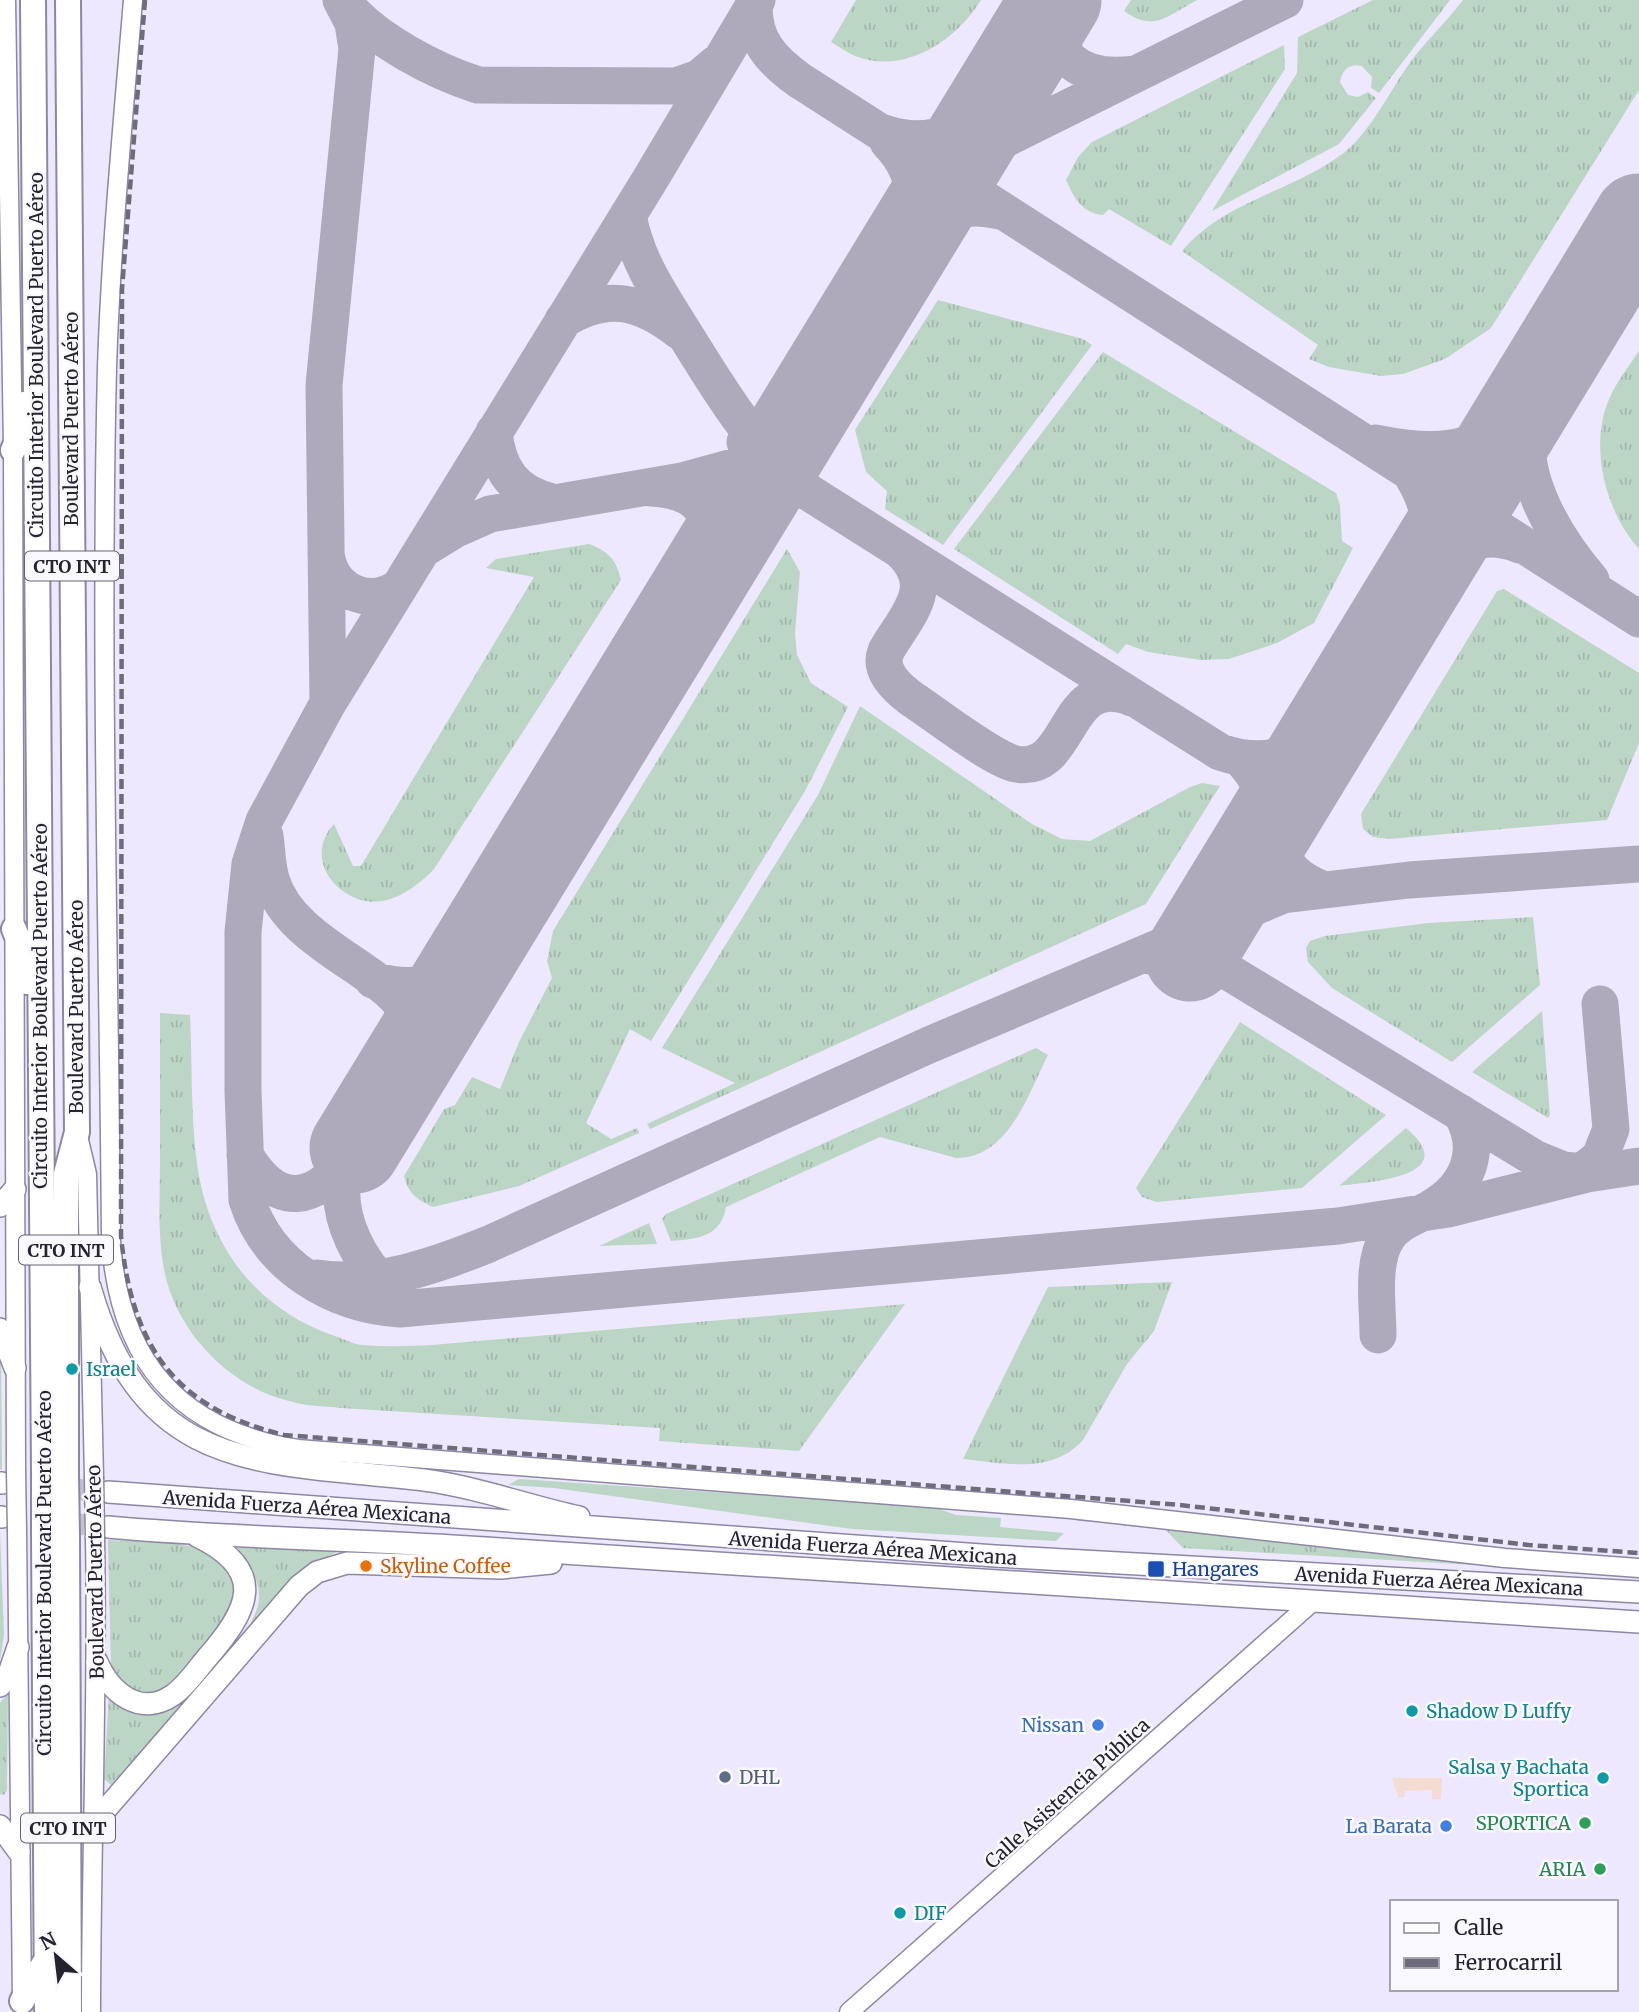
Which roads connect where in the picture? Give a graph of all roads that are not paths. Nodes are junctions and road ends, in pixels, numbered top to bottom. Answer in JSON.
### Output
{"nodes":[{"id":1,"x":6,"y":0,"type":"edge"},
{"id":2,"x":33,"y":0,"type":"edge"},
{"id":3,"x":68,"y":0,"type":"edge"},
{"id":4,"x":133,"y":0,"type":"edge"},
{"id":5,"x":36,"y":364,"type":"junction"},
{"id":6,"x":13,"y":450,"type":"junction"},
{"id":7,"x":7,"y":685,"type":"edge"},
{"id":8,"x":7,"y":721,"type":"edge"},
{"id":9,"x":14,"y":929,"type":"junction"},
{"id":10,"x":41,"y":1053,"type":"junction"},
{"id":11,"x":77,"y":1132,"type":"junction"},
{"id":12,"x":15,"y":1189,"type":"junction"},
{"id":13,"x":0,"y":1206,"type":"edge"},
{"id":14,"x":90,"y":1287,"type":"junction"},
{"id":15,"x":0,"y":1329,"type":"edge"},
{"id":16,"x":15,"y":1368,"type":"junction"},
{"id":17,"x":55,"y":1474,"type":"junction"},
{"id":18,"x":6,"y":1479,"type":"edge"},
{"id":19,"x":101,"y":1484,"type":"junction"},
{"id":20,"x":6,"y":1522,"type":"edge"},
{"id":21,"x":101,"y":1533,"type":"junction"},
{"id":22,"x":678,"y":1534,"type":"junction"},
{"id":23,"x":56,"y":1535,"type":"junction"},
{"id":24,"x":195,"y":1535,"type":"junction"},
{"id":25,"x":608,"y":1558,"type":"junction"},
{"id":26,"x":1639,"y":1568,"type":"edge"},
{"id":27,"x":1639,"y":1592,"type":"edge"},
{"id":28,"x":1310,"y":1604,"type":"junction"},
{"id":29,"x":1639,"y":1622,"type":"edge"},
{"id":30,"x":18,"y":1647,"type":"junction"},
{"id":31,"x":97,"y":1662,"type":"junction"},
{"id":32,"x":0,"y":1686,"type":"edge"},
{"id":33,"x":94,"y":1823,"type":"junction"},
{"id":34,"x":0,"y":1826,"type":"edge"},
{"id":35,"x":19,"y":1852,"type":"junction"},
{"id":36,"x":47,"y":1960,"type":"junction"},
{"id":37,"x":22,"y":2006,"type":"edge"},
{"id":38,"x":47,"y":2012,"type":"edge"},
{"id":39,"x":69,"y":2012,"type":"edge"},
{"id":40,"x":91,"y":2012,"type":"edge"},
{"id":41,"x":849,"y":2012,"type":"edge"}],
"edges":[{"from":1,"to":6,"type":"street","number":"CTO INT"},
{"from":2,"to":5,"type":"highway","name":"Circuito Interior Boulevard Puerto Aéreo","number":"CTO INT"},
{"from":3,"to":11,"type":"highway","name":"Boulevard Puerto Aéreo","number":"CTO INT"},
{"from":4,"to":26,"type":"street"},
{"from":5,"to":6,"type":"highway"},
{"from":5,"to":10,"type":"highway","name":"Circuito Interior Boulevard Puerto Aéreo","number":"CTO INT"},
{"from":6,"to":7,"type":"street","number":"CTO INT"},
{"from":7,"to":8,"type":"street","number":"CTO INT"},
{"from":8,"to":9,"type":"street","number":"CTO INT"},
{"from":9,"to":10,"type":"highway"},
{"from":9,"to":12,"type":"street","number":"CTO INT"},
{"from":10,"to":17,"type":"highway","name":"Circuito Interior Boulevard Puerto Aéreo","number":"CTO INT"},
{"from":11,"to":14,"type":"street","name":"Boulevard Puerto Aéreo","number":"CTO INT"},
{"from":11,"to":17,"type":"highway","name":"Circuito Interior Boulevard Puerto Aéreo","number":"CTO INT"},
{"from":12,"to":13,"type":"main road"},
{"from":12,"to":16,"type":"street","number":"CTO INT"},
{"from":14,"to":19,"type":"street","name":"Boulevard Puerto Aéreo","number":"CTO INT"},
{"from":14,"to":22,"type":"main road"},
{"from":15,"to":16,"type":"main road"},
{"from":16,"to":18,"type":"street","number":"CTO INT"},
{"from":17,"to":23,"type":"highway","name":"Circuito Interior Boulevard Puerto Aéreo","number":"CTO INT","bridge":true},
{"from":18,"to":20,"type":"street","number":"CTO INT","bridge":true},
{"from":19,"to":21,"type":"street","name":"Boulevard Puerto Aéreo","number":"CTO INT","bridge":true},
{"from":19,"to":22,"type":"main road","name":"Avenida Fuerza Aérea Mexicana"},
{"from":20,"to":30,"type":"street","number":"CTO INT"},
{"from":21,"to":24,"type":"main road","name":"Avenida Fuerza Aérea Mexicana"},
{"from":21,"to":31,"type":"street","name":"Boulevard Puerto Aéreo","number":"CTO INT"},
{"from":22,"to":27,"type":"main road","name":"Avenida Fuerza Aérea Mexicana"},
{"from":23,"to":36,"type":"highway","name":"Circuito Interior Boulevard Puerto Aéreo","number":"CTO INT"},
{"from":23,"to":39,"type":"highway","name":"Circuito Interior Boulevard Puerto Aéreo","number":"CTO INT"},
{"from":24,"to":25,"type":"main road","name":"Avenida Fuerza Aérea Mexicana"},
{"from":24,"to":31,"type":"main road"},
{"from":25,"to":28,"type":"main road","name":"Avenida Fuerza Aérea Mexicana"},
{"from":25,"to":33,"type":"main road"},
{"from":28,"to":29,"type":"main road","name":"Avenida Fuerza Aérea Mexicana"},
{"from":28,"to":41,"type":"street","name":"Calle Asistencia Pública"},
{"from":30,"to":32,"type":"main road"},
{"from":30,"to":35,"type":"street","number":"CTO INT"},
{"from":31,"to":33,"type":"street","name":"Boulevard Puerto Aéreo","number":"CTO INT"},
{"from":33,"to":40,"type":"street","name":"Boulevard Puerto Aéreo","number":"CTO INT"},
{"from":34,"to":35,"type":"main road"},
{"from":35,"to":37,"type":"street","number":"CTO INT"},
{"from":36,"to":37,"type":"highway"},
{"from":36,"to":38,"type":"highway","name":"Circuito Interior Boulevard Puerto Aéreo","number":"CTO INT"}]}
